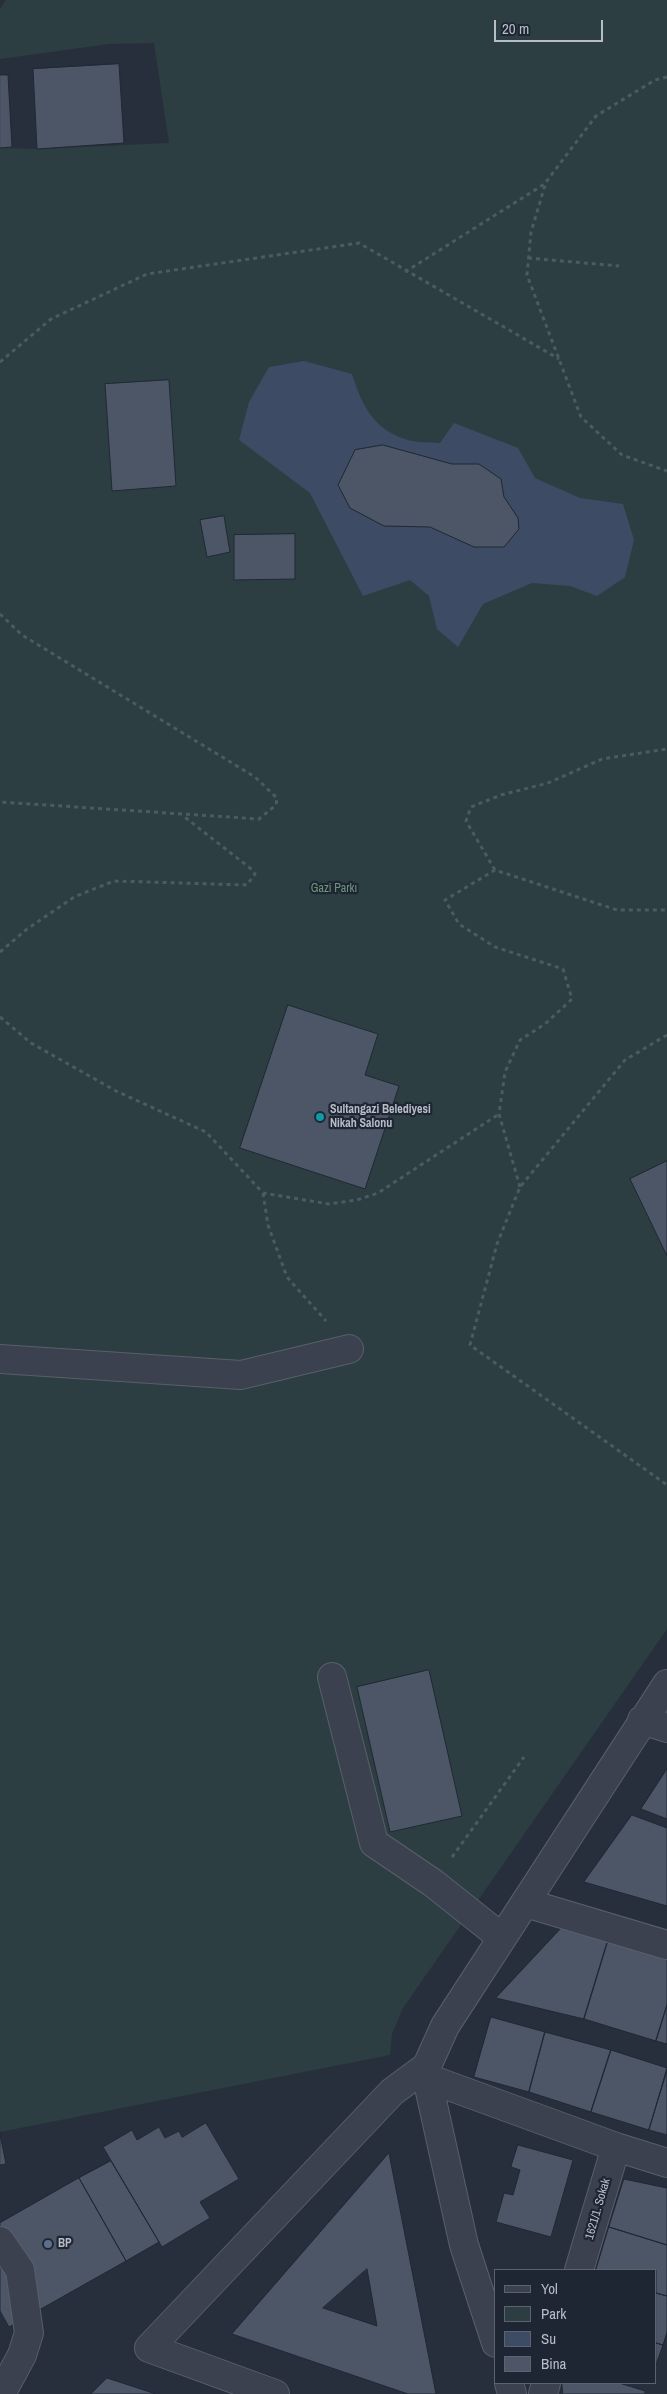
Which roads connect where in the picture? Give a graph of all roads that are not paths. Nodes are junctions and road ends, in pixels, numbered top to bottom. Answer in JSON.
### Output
{"nodes":[{"id":1,"x":349,"y":1349,"type":"road end"},
{"id":2,"x":0,"y":1358,"type":"edge"},
{"id":3,"x":332,"y":1677,"type":"dead end"},
{"id":4,"x":667,"y":1684,"type":"edge"},
{"id":5,"x":655,"y":1724,"type":"edge"},
{"id":6,"x":526,"y":1903,"type":"junction"},
{"id":7,"x":502,"y":1936,"type":"junction"},
{"id":8,"x":667,"y":1945,"type":"edge"},
{"id":9,"x":427,"y":2072,"type":"junction"},
{"id":10,"x":616,"y":2148,"type":"junction"},
{"id":11,"x":667,"y":2163,"type":"edge"},
{"id":12,"x":0,"y":2241,"type":"edge"},
{"id":13,"x":580,"y":2269,"type":"edge"},
{"id":14,"x":494,"y":2337,"type":"edge"},
{"id":15,"x":1,"y":2394,"type":"edge"},
{"id":16,"x":275,"y":2394,"type":"edge"}],
"edges":[{"from":1,"to":2,"type":"street"},
{"from":3,"to":7,"type":"street"},
{"from":4,"to":5,"type":"street"},
{"from":5,"to":6,"type":"street"},
{"from":6,"to":7,"type":"street"},
{"from":6,"to":8,"type":"street"},
{"from":7,"to":9,"type":"street"},
{"from":9,"to":10,"type":"street"},
{"from":9,"to":14,"type":"street"},
{"from":9,"to":16,"type":"street"},
{"from":10,"to":11,"type":"street"},
{"from":10,"to":13,"type":"street","name":"1621/1. Sokak"},
{"from":12,"to":15,"type":"street"}]}
